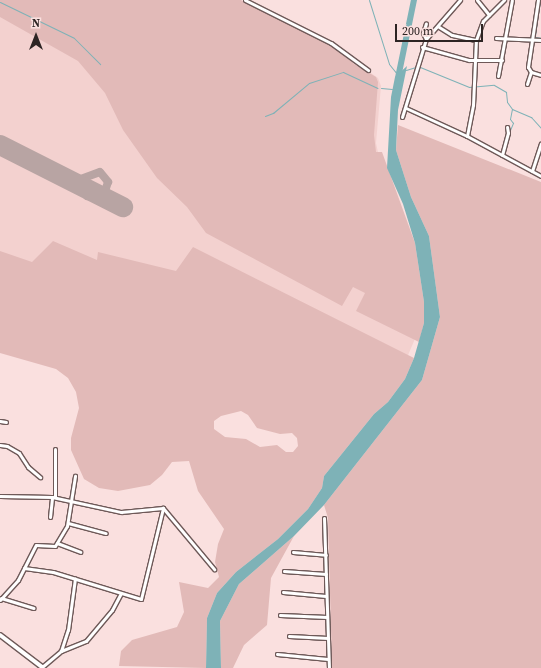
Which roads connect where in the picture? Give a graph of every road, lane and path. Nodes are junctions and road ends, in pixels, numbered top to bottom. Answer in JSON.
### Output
{"nodes":[{"id":1,"x":245,"y":0,"type":"edge"},
{"id":2,"x":460,"y":0,"type":"edge"},
{"id":3,"x":477,"y":0,"type":"edge"},
{"id":4,"x":504,"y":0,"type":"edge"},
{"id":5,"x":512,"y":0,"type":"edge"},
{"id":6,"x":538,"y":0,"type":"edge"},
{"id":7,"x":489,"y":15,"type":"junction"},
{"id":8,"x":426,"y":23,"type":"dead end"},
{"id":9,"x":439,"y":27,"type":"junction"},
{"id":10,"x":496,"y":38,"type":"dead end"},
{"id":11,"x":426,"y":39,"type":"junction"},
{"id":12,"x":476,"y":40,"type":"junction"},
{"id":13,"x":505,"y":40,"type":"junction"},
{"id":14,"x":533,"y":40,"type":"junction"},
{"id":15,"x":541,"y":40,"type":"edge"},
{"id":16,"x":422,"y":47,"type":"junction"},
{"id":17,"x":475,"y":60,"type":"junction"},
{"id":18,"x":502,"y":60,"type":"junction"},
{"id":19,"x":368,"y":70,"type":"dead end"},
{"id":20,"x":531,"y":72,"type":"junction"},
{"id":21,"x":541,"y":75,"type":"edge"},
{"id":22,"x":498,"y":76,"type":"dead end"},
{"id":23,"x":527,"y":84,"type":"dead end"},
{"id":24,"x":406,"y":108,"type":"junction"},
{"id":25,"x":402,"y":117,"type":"dead end"},
{"id":26,"x":507,"y":127,"type":"dead end"},
{"id":27,"x":467,"y":136,"type":"junction"},
{"id":28,"x":541,"y":143,"type":"edge"},
{"id":29,"x":502,"y":155,"type":"junction"},
{"id":30,"x":540,"y":155,"type":"edge"},
{"id":31,"x":532,"y":171,"type":"junction"},
{"id":32,"x":541,"y":176,"type":"edge"},
{"id":33,"x":0,"y":421,"type":"edge"},
{"id":34,"x":6,"y":422,"type":"dead end"},
{"id":35,"x":0,"y":445,"type":"edge"},
{"id":36,"x":55,"y":449,"type":"dead end"},
{"id":37,"x":75,"y":476,"type":"dead end"},
{"id":38,"x":40,"y":477,"type":"dead end"},
{"id":39,"x":0,"y":496,"type":"edge"},
{"id":40,"x":54,"y":497,"type":"junction"},
{"id":41,"x":72,"y":500,"type":"junction"},
{"id":42,"x":163,"y":508,"type":"junction"},
{"id":43,"x":50,"y":517,"type":"dead end"},
{"id":44,"x":324,"y":518,"type":"dead end"},
{"id":45,"x":68,"y":523,"type":"junction"},
{"id":46,"x":106,"y":533,"type":"dead end"},
{"id":47,"x":57,"y":543,"type":"junction"},
{"id":48,"x":80,"y":552,"type":"dead end"},
{"id":49,"x":293,"y":552,"type":"dead end"},
{"id":50,"x":326,"y":555,"type":"junction"},
{"id":51,"x":24,"y":568,"type":"junction"},
{"id":52,"x":214,"y":570,"type":"dead end"},
{"id":53,"x":284,"y":571,"type":"dead end"},
{"id":54,"x":326,"y":574,"type":"junction"},
{"id":55,"x":75,"y":578,"type":"junction"},
{"id":56,"x":283,"y":592,"type":"dead end"},
{"id":57,"x":121,"y":593,"type":"junction"},
{"id":58,"x":326,"y":596,"type":"junction"},
{"id":59,"x":1,"y":599,"type":"edge"},
{"id":60,"x":32,"y":608,"type":"dead end"},
{"id":61,"x":280,"y":614,"type":"dead end"},
{"id":62,"x":327,"y":617,"type":"junction"},
{"id":63,"x":0,"y":635,"type":"edge"},
{"id":64,"x":289,"y":636,"type":"dead end"},
{"id":65,"x":328,"y":638,"type":"junction"},
{"id":66,"x":61,"y":651,"type":"junction"},
{"id":67,"x":277,"y":654,"type":"dead end"},
{"id":68,"x":328,"y":659,"type":"junction"},
{"id":69,"x":42,"y":667,"type":"joint"},
{"id":70,"x":329,"y":668,"type":"edge"}],
"edges":[{"from":1,"to":19,"type":"street"},
{"from":2,"to":9,"type":"street"},
{"from":3,"to":7,"type":"street"},
{"from":4,"to":7,"type":"street"},
{"from":5,"to":13,"type":"street"},
{"from":6,"to":14,"type":"street"},
{"from":7,"to":12,"type":"street"},
{"from":8,"to":11,"type":"street"},
{"from":9,"to":11,"type":"street"},
{"from":9,"to":12,"type":"street"},
{"from":10,"to":13,"type":"street"},
{"from":11,"to":16,"type":"street"},
{"from":12,"to":17,"type":"street"},
{"from":13,"to":14,"type":"street"},
{"from":13,"to":18,"type":"street"},
{"from":14,"to":15,"type":"street"},
{"from":14,"to":20,"type":"street"},
{"from":16,"to":17,"type":"street"},
{"from":16,"to":24,"type":"street"},
{"from":17,"to":18,"type":"street"},
{"from":17,"to":27,"type":"street"},
{"from":18,"to":22,"type":"street"},
{"from":20,"to":21,"type":"street"},
{"from":20,"to":23,"type":"street"},
{"from":24,"to":25,"type":"street"},
{"from":24,"to":27,"type":"street"},
{"from":26,"to":29,"type":"street"},
{"from":27,"to":29,"type":"street"},
{"from":28,"to":30,"type":"street"},
{"from":29,"to":31,"type":"street"},
{"from":30,"to":31,"type":"street"},
{"from":31,"to":32,"type":"street"},
{"from":33,"to":34,"type":"street"},
{"from":35,"to":38,"type":"street"},
{"from":36,"to":40,"type":"street"},
{"from":37,"to":41,"type":"street"},
{"from":39,"to":40,"type":"street"},
{"from":40,"to":41,"type":"street"},
{"from":40,"to":43,"type":"street"},
{"from":41,"to":42,"type":"street"},
{"from":41,"to":45,"type":"street"},
{"from":42,"to":52,"type":"street"},
{"from":42,"to":57,"type":"street"},
{"from":44,"to":50,"type":"street"},
{"from":45,"to":46,"type":"street"},
{"from":45,"to":47,"type":"street"},
{"from":47,"to":48,"type":"street"},
{"from":47,"to":51,"type":"street"},
{"from":49,"to":50,"type":"street"},
{"from":50,"to":54,"type":"street"},
{"from":51,"to":55,"type":"street"},
{"from":51,"to":59,"type":"street"},
{"from":53,"to":54,"type":"street"},
{"from":54,"to":58,"type":"street"},
{"from":55,"to":57,"type":"street"},
{"from":55,"to":66,"type":"street"},
{"from":56,"to":58,"type":"street"},
{"from":57,"to":66,"type":"street"},
{"from":58,"to":62,"type":"street"},
{"from":59,"to":60,"type":"street"},
{"from":61,"to":62,"type":"street"},
{"from":62,"to":65,"type":"street"},
{"from":63,"to":69,"type":"main road"},
{"from":64,"to":65,"type":"street"},
{"from":65,"to":68,"type":"street"},
{"from":66,"to":69,"type":"street"},
{"from":67,"to":68,"type":"street"},
{"from":68,"to":70,"type":"street"}]}
